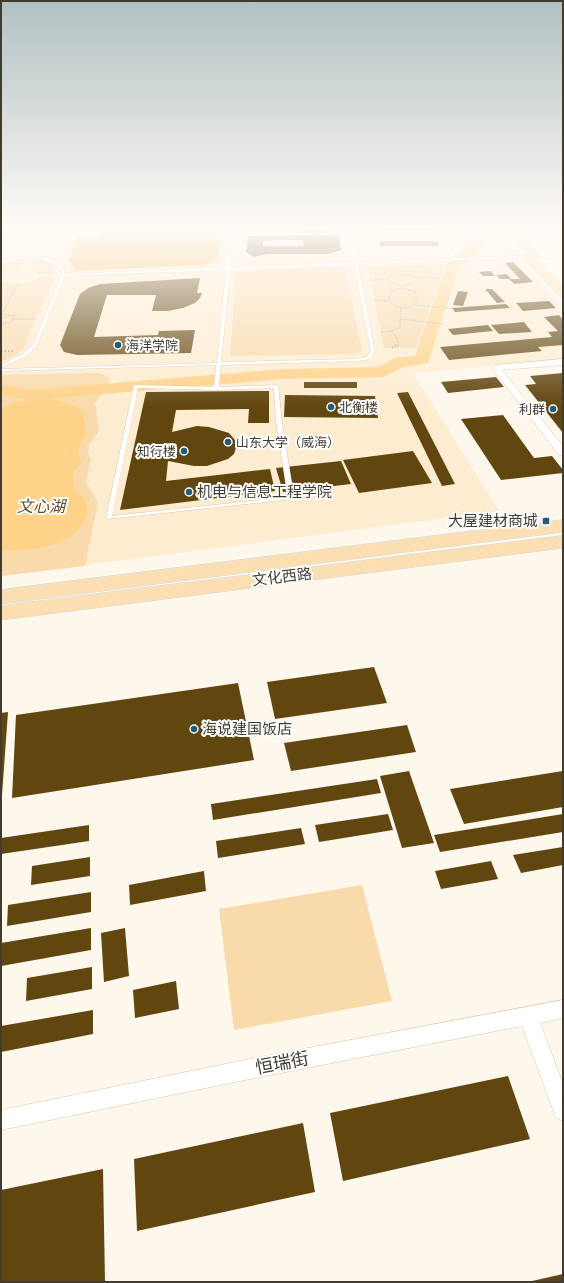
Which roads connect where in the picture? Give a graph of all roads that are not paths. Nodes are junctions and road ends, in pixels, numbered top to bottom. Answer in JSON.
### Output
{"nodes":[{"id":1,"x":57,"y":287,"type":"edge"},
{"id":2,"x":226,"y":287,"type":"edge"},
{"id":3,"x":361,"y":287,"type":"edge"},
{"id":4,"x":563,"y":362,"type":"edge"},
{"id":5,"x":219,"y":363,"type":"junction"},
{"id":6,"x":1,"y":367,"type":"edge"},
{"id":7,"x":216,"y":389,"type":"junction"},
{"id":8,"x":563,"y":453,"type":"edge"},
{"id":9,"x":563,"y":526,"type":"edge"},
{"id":10,"x":563,"y":542,"type":"edge"},
{"id":11,"x":1,"y":597,"type":"edge"},
{"id":12,"x":1,"y":613,"type":"edge"},
{"id":13,"x":563,"y":1009,"type":"edge"},
{"id":14,"x":528,"y":1016,"type":"junction"},
{"id":15,"x":563,"y":1111,"type":"edge"},
{"id":16,"x":1,"y":1120,"type":"edge"}],
"edges":[{"from":1,"to":6,"type":"lane"},
{"from":2,"to":5,"type":"lane"},
{"from":3,"to":5,"type":"lane"},
{"from":4,"to":8,"type":"street"},
{"from":5,"to":6,"type":"lane"},
{"from":5,"to":7,"type":"lane"},
{"from":7,"to":7,"type":"lane"},
{"from":9,"to":11,"type":"main road","name":"文化西路"},
{"from":10,"to":12,"type":"main road","name":"文化西路"},
{"from":13,"to":14,"type":"street","name":"恒瑞街"},
{"from":14,"to":15,"type":"street"},
{"from":14,"to":16,"type":"street","name":"恒瑞街"}]}
